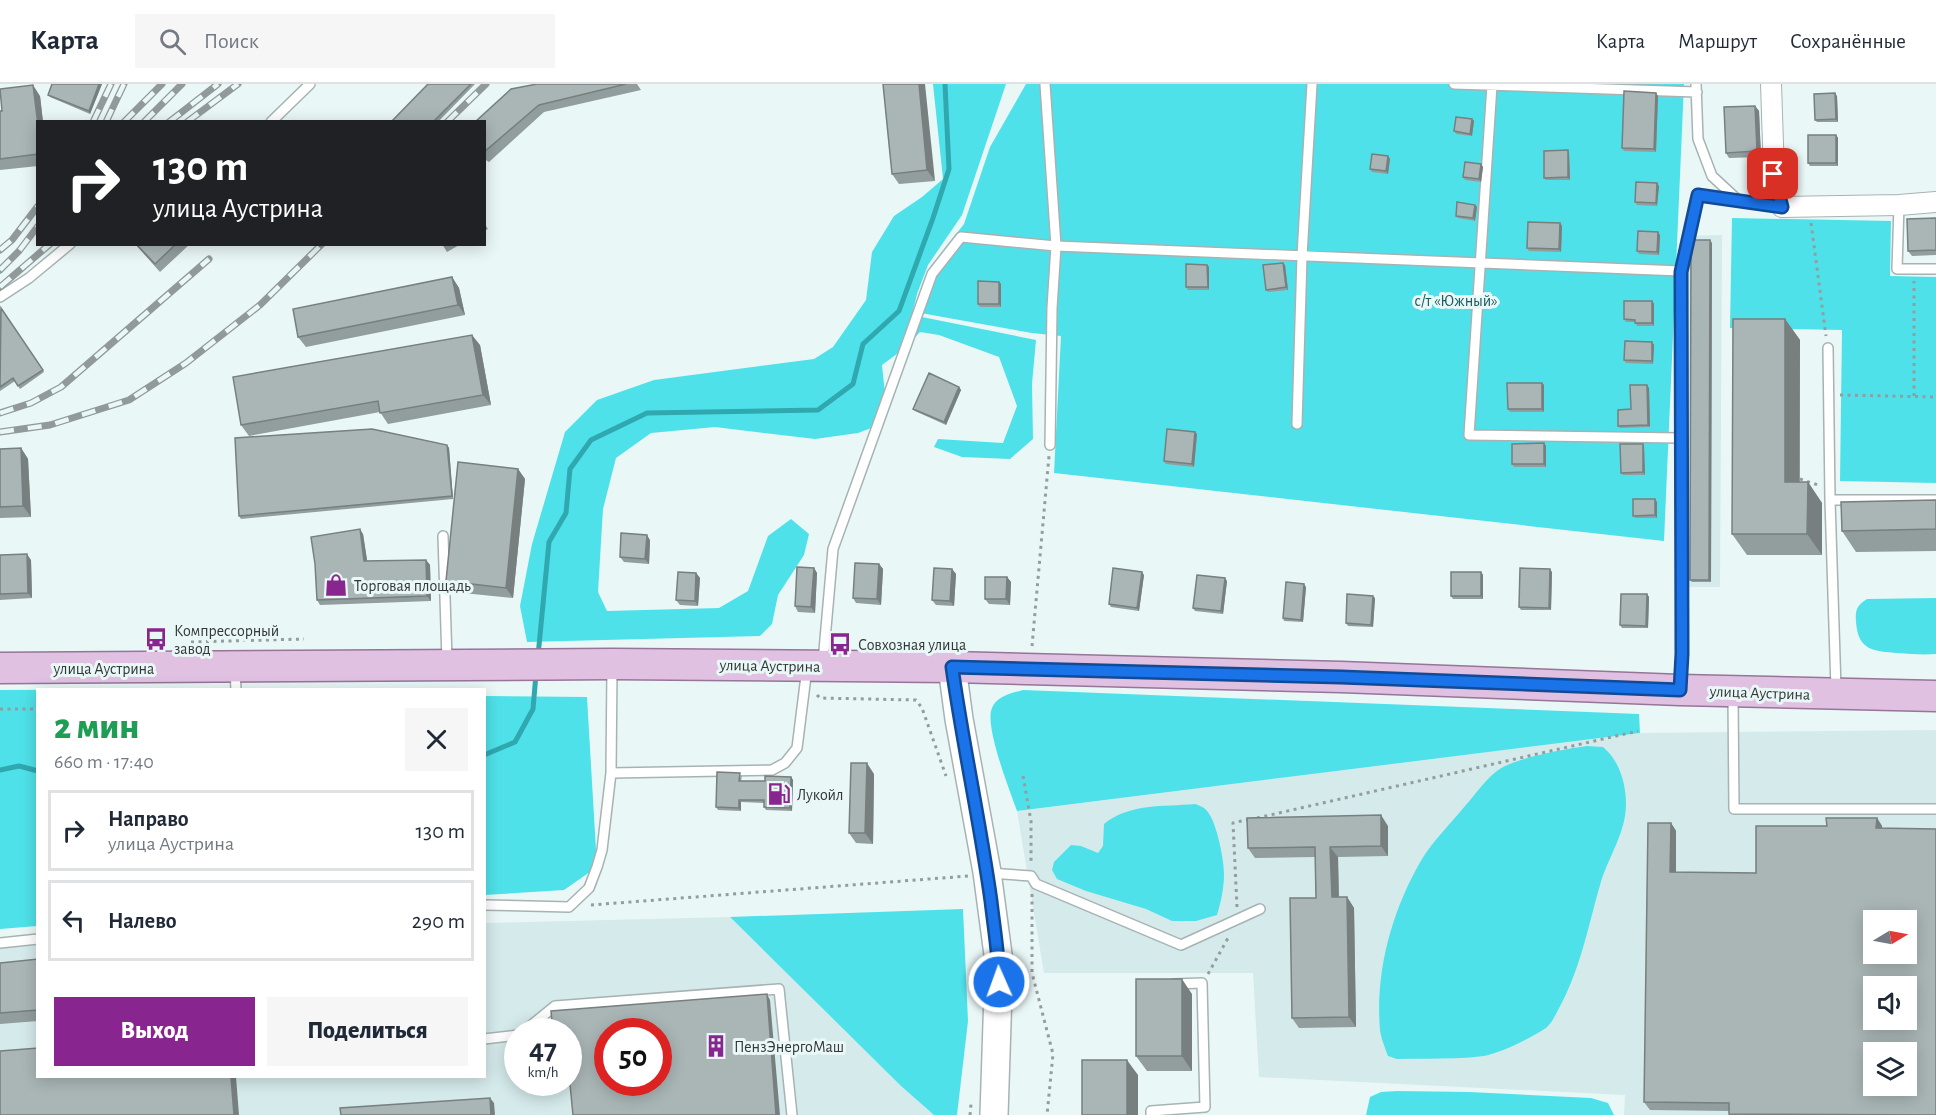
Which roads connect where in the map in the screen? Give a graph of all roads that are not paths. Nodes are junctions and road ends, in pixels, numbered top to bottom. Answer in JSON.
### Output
{"nodes":[{"id":1,"x":310,"y":84,"type":"edge"},
{"id":2,"x":1045,"y":84,"type":"edge"},
{"id":3,"x":1312,"y":84,"type":"edge"},
{"id":4,"x":1454,"y":84,"type":"edge"},
{"id":5,"x":1771,"y":84,"type":"edge"},
{"id":6,"x":1492,"y":85,"type":"edge"},
{"id":7,"x":1696,"y":88,"type":"edge"},
{"id":8,"x":273,"y":120,"type":"edge"},
{"id":9,"x":1739,"y":201,"type":"junction"},
{"id":10,"x":1936,"y":202,"type":"edge"},
{"id":11,"x":1899,"y":205,"type":"junction"},
{"id":12,"x":1782,"y":207,"type":"junction"},
{"id":13,"x":68,"y":246,"type":"edge"},
{"id":14,"x":1056,"y":246,"type":"junction"},
{"id":15,"x":1302,"y":256,"type":"junction"},
{"id":16,"x":1479,"y":263,"type":"junction"},
{"id":17,"x":1936,"y":268,"type":"edge"},
{"id":18,"x":1681,"y":272,"type":"junction"},
{"id":19,"x":0,"y":297,"type":"edge"},
{"id":20,"x":1828,"y":348,"type":"road end"},
{"id":21,"x":1297,"y":424,"type":"dead end"},
{"id":22,"x":1680,"y":438,"type":"junction"},
{"id":23,"x":1050,"y":445,"type":"road end"},
{"id":24,"x":1830,"y":495,"type":"junction"},
{"id":25,"x":1936,"y":500,"type":"edge"},
{"id":26,"x":443,"y":536,"type":"dead end"},
{"id":27,"x":613,"y":664,"type":"junction"},
{"id":28,"x":447,"y":666,"type":"junction"},
{"id":29,"x":952,"y":667,"type":"junction"},
{"id":30,"x":0,"y":668,"type":"edge"},
{"id":31,"x":812,"y":672,"type":"junction"},
{"id":32,"x":235,"y":679,"type":"edge"},
{"id":33,"x":1680,"y":690,"type":"junction"},
{"id":34,"x":1733,"y":691,"type":"junction"},
{"id":35,"x":1836,"y":695,"type":"junction"},
{"id":36,"x":1936,"y":696,"type":"edge"},
{"id":37,"x":611,"y":773,"type":"junction"},
{"id":38,"x":1936,"y":809,"type":"edge"},
{"id":39,"x":978,"y":874,"type":"junction"},
{"id":40,"x":486,"y":905,"type":"edge"},
{"id":41,"x":1260,"y":909,"type":"dead end"},
{"id":42,"x":36,"y":939,"type":"edge"},
{"id":43,"x":0,"y":943,"type":"edge"},
{"id":44,"x":1168,"y":984,"type":"edge"},
{"id":45,"x":540,"y":1018,"type":"edge"},
{"id":46,"x":504,"y":1037,"type":"edge"},
{"id":47,"x":486,"y":1039,"type":"edge"},
{"id":48,"x":982,"y":1109,"type":"edge"},
{"id":49,"x":792,"y":1115,"type":"edge"},
{"id":50,"x":1151,"y":1115,"type":"edge"}],
"edges":[{"from":1,"to":8,"type":"lane"},
{"from":2,"to":14,"type":"lane"},
{"from":3,"to":15,"type":"lane"},
{"from":4,"to":6,"type":"lane"},
{"from":5,"to":12,"type":"street"},
{"from":6,"to":7,"type":"lane"},
{"from":6,"to":16,"type":"lane"},
{"from":7,"to":9,"type":"lane"},
{"from":9,"to":12,"type":"lane"},
{"from":9,"to":18,"type":"lane"},
{"from":10,"to":11,"type":"street"},
{"from":11,"to":12,"type":"street"},
{"from":11,"to":17,"type":"lane"},
{"from":13,"to":19,"type":"lane"},
{"from":14,"to":15,"type":"lane"},
{"from":14,"to":23,"type":"lane"},
{"from":14,"to":31,"type":"lane"},
{"from":15,"to":16,"type":"lane"},
{"from":15,"to":21,"type":"lane"},
{"from":16,"to":18,"type":"lane"},
{"from":16,"to":22,"type":"lane"},
{"from":18,"to":22,"type":"lane"},
{"from":20,"to":24,"type":"lane"},
{"from":22,"to":33,"type":"lane"},
{"from":24,"to":25,"type":"lane"},
{"from":24,"to":35,"type":"lane"},
{"from":26,"to":28,"type":"lane"},
{"from":27,"to":28,"type":"main road","name":"улица Аустрина"},
{"from":27,"to":31,"type":"main road","name":"улица Аустрина"},
{"from":27,"to":37,"type":"lane"},
{"from":28,"to":32,"type":"main road","name":"улица Аустрина"},
{"from":29,"to":31,"type":"main road","name":"улица Аустрина"},
{"from":29,"to":33,"type":"main road","name":"улица Аустрина"},
{"from":29,"to":39,"type":"main road"},
{"from":30,"to":32,"type":"main road","name":"улица Аустрина"},
{"from":31,"to":37,"type":"lane"},
{"from":33,"to":34,"type":"main road","name":"улица Аустрина"},
{"from":34,"to":35,"type":"main road","name":"улица Аустрина"},
{"from":34,"to":38,"type":"lane"},
{"from":35,"to":36,"type":"main road","name":"улица Аустрина"},
{"from":37,"to":40,"type":"lane"},
{"from":39,"to":41,"type":"lane"},
{"from":39,"to":48,"type":"main road"},
{"from":42,"to":43,"type":"lane"},
{"from":44,"to":50,"type":"lane"},
{"from":45,"to":49,"type":"lane"},
{"from":46,"to":47,"type":"lane"}]}
